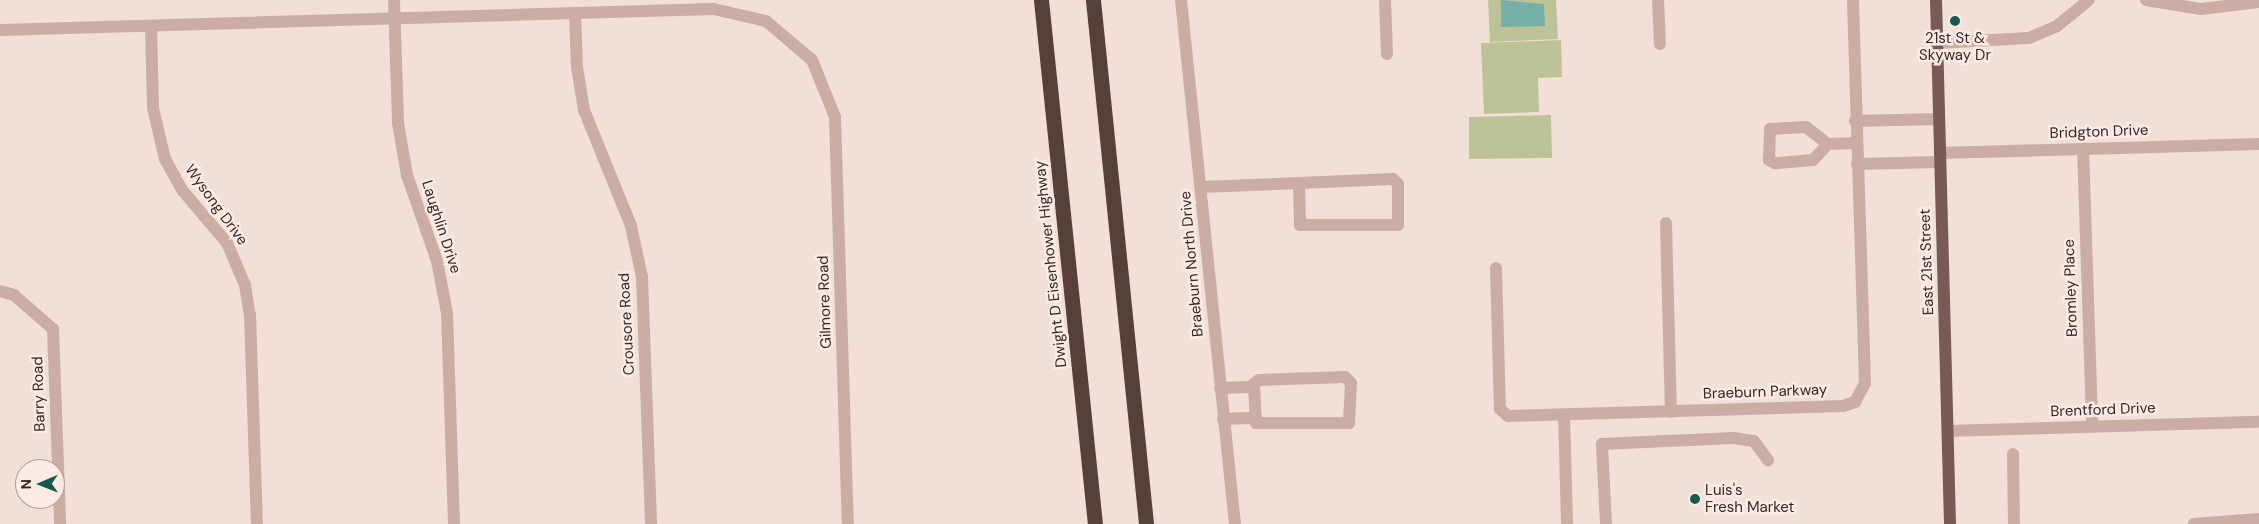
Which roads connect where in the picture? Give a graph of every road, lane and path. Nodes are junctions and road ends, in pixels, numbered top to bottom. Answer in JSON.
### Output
{"nodes":[{"id":1,"x":394,"y":0,"type":"edge"},
{"id":2,"x":1041,"y":0,"type":"edge"},
{"id":3,"x":1093,"y":0,"type":"edge"},
{"id":4,"x":1181,"y":0,"type":"edge"},
{"id":5,"x":1385,"y":0,"type":"edge"},
{"id":6,"x":1658,"y":0,"type":"edge"},
{"id":7,"x":1852,"y":0,"type":"edge"},
{"id":8,"x":1936,"y":0,"type":"edge"},
{"id":9,"x":2089,"y":0,"type":"edge"},
{"id":10,"x":2146,"y":0,"type":"edge"},
{"id":11,"x":2259,"y":2,"type":"edge"},
{"id":12,"x":575,"y":13,"type":"junction"},
{"id":13,"x":395,"y":18,"type":"junction"},
{"id":14,"x":151,"y":26,"type":"junction"},
{"id":15,"x":0,"y":30,"type":"edge"},
{"id":16,"x":1937,"y":43,"type":"junction"},
{"id":17,"x":1660,"y":44,"type":"dead end"},
{"id":18,"x":1387,"y":54,"type":"dead end"},
{"id":19,"x":1939,"y":119,"type":"junction"},
{"id":20,"x":1855,"y":121,"type":"junction"},
{"id":21,"x":1856,"y":143,"type":"junction"},
{"id":22,"x":1828,"y":144,"type":"junction"},
{"id":23,"x":2259,"y":144,"type":"edge"},
{"id":24,"x":2083,"y":148,"type":"junction"},
{"id":25,"x":1940,"y":157,"type":"junction"},
{"id":26,"x":1857,"y":164,"type":"junction"},
{"id":27,"x":1299,"y":183,"type":"junction"},
{"id":28,"x":1201,"y":187,"type":"junction"},
{"id":29,"x":1666,"y":223,"type":"dead end"},
{"id":30,"x":1496,"y":268,"type":"dead end"},
{"id":31,"x":0,"y":291,"type":"edge"},
{"id":32,"x":1254,"y":387,"type":"junction"},
{"id":33,"x":1220,"y":388,"type":"junction"},
{"id":34,"x":1671,"y":412,"type":"junction"},
{"id":35,"x":1564,"y":415,"type":"junction"},
{"id":36,"x":1256,"y":418,"type":"junction"},
{"id":37,"x":1224,"y":419,"type":"junction"},
{"id":38,"x":2259,"y":422,"type":"edge"},
{"id":39,"x":2092,"y":426,"type":"junction"},
{"id":40,"x":1948,"y":430,"type":"junction"},
{"id":41,"x":2012,"y":454,"type":"dead end"},
{"id":42,"x":1768,"y":460,"type":"dead end"},
{"id":43,"x":2259,"y":519,"type":"edge"},
{"id":44,"x":60,"y":524,"type":"edge"},
{"id":45,"x":257,"y":524,"type":"edge"},
{"id":46,"x":454,"y":524,"type":"edge"},
{"id":47,"x":651,"y":524,"type":"edge"},
{"id":48,"x":848,"y":524,"type":"edge"},
{"id":49,"x":1094,"y":524,"type":"edge"},
{"id":50,"x":1146,"y":524,"type":"edge"},
{"id":51,"x":1235,"y":524,"type":"edge"},
{"id":52,"x":1567,"y":524,"type":"edge"},
{"id":53,"x":1606,"y":524,"type":"edge"},
{"id":54,"x":1950,"y":524,"type":"edge"},
{"id":55,"x":2014,"y":524,"type":"edge"},
{"id":56,"x":2194,"y":524,"type":"edge"}],
"edges":[{"from":1,"to":13,"type":"street","name":"Laughlin Drive"},
{"from":2,"to":49,"type":"highway","name":"Dwight D Eisenhower Highway"},
{"from":3,"to":50,"type":"highway"},
{"from":4,"to":28,"type":"street","name":"Braeburn North Drive"},
{"from":5,"to":18,"type":"street"},
{"from":6,"to":17,"type":"street"},
{"from":7,"to":20,"type":"street"},
{"from":8,"to":16,"type":"main road","name":"East 21st Street"},
{"from":9,"to":16,"type":"street"},
{"from":10,"to":11,"type":"street"},
{"from":12,"to":13,"type":"street","name":"Gilmore Road"},
{"from":12,"to":47,"type":"street","name":"Crousore Road"},
{"from":12,"to":48,"type":"street","name":"Gilmore Road"},
{"from":13,"to":14,"type":"street","name":"Gilmore Road"},
{"from":13,"to":46,"type":"street","name":"Laughlin Drive"},
{"from":14,"to":15,"type":"street","name":"Gilmore Road"},
{"from":14,"to":45,"type":"street","name":"Wysong Drive"},
{"from":16,"to":19,"type":"main road","name":"East 21st Street"},
{"from":19,"to":20,"type":"street"},
{"from":19,"to":25,"type":"main road","name":"East 21st Street"},
{"from":20,"to":21,"type":"street"},
{"from":21,"to":22,"type":"street"},
{"from":21,"to":26,"type":"street"},
{"from":22,"to":22,"type":"street"},
{"from":23,"to":24,"type":"street","name":"Bridgton Drive"},
{"from":24,"to":25,"type":"street","name":"Bridgton Drive"},
{"from":24,"to":39,"type":"street","name":"Bromley Place"},
{"from":25,"to":26,"type":"street"},
{"from":25,"to":40,"type":"main road","name":"East 21st Street"},
{"from":26,"to":34,"type":"street","name":"Braeburn Parkway"},
{"from":27,"to":27,"type":"street"},
{"from":27,"to":28,"type":"street"},
{"from":28,"to":33,"type":"street","name":"Braeburn North Drive"},
{"from":29,"to":34,"type":"street"},
{"from":30,"to":35,"type":"street","name":"Braeburn Parkway"},
{"from":31,"to":44,"type":"street","name":"Barry Road"},
{"from":32,"to":33,"type":"street"},
{"from":32,"to":36,"type":"street"},
{"from":32,"to":36,"type":"street"},
{"from":33,"to":37,"type":"street","name":"Braeburn North Drive"},
{"from":34,"to":35,"type":"street","name":"Braeburn Parkway"},
{"from":35,"to":52,"type":"street"},
{"from":36,"to":37,"type":"street"},
{"from":37,"to":51,"type":"street","name":"Braeburn North Drive"},
{"from":38,"to":39,"type":"street","name":"Brentford Drive"},
{"from":39,"to":40,"type":"street","name":"Brentford Drive"},
{"from":40,"to":54,"type":"main road","name":"East 21st Street"},
{"from":41,"to":55,"type":"street"},
{"from":42,"to":53,"type":"street"},
{"from":43,"to":56,"type":"street"}]}
